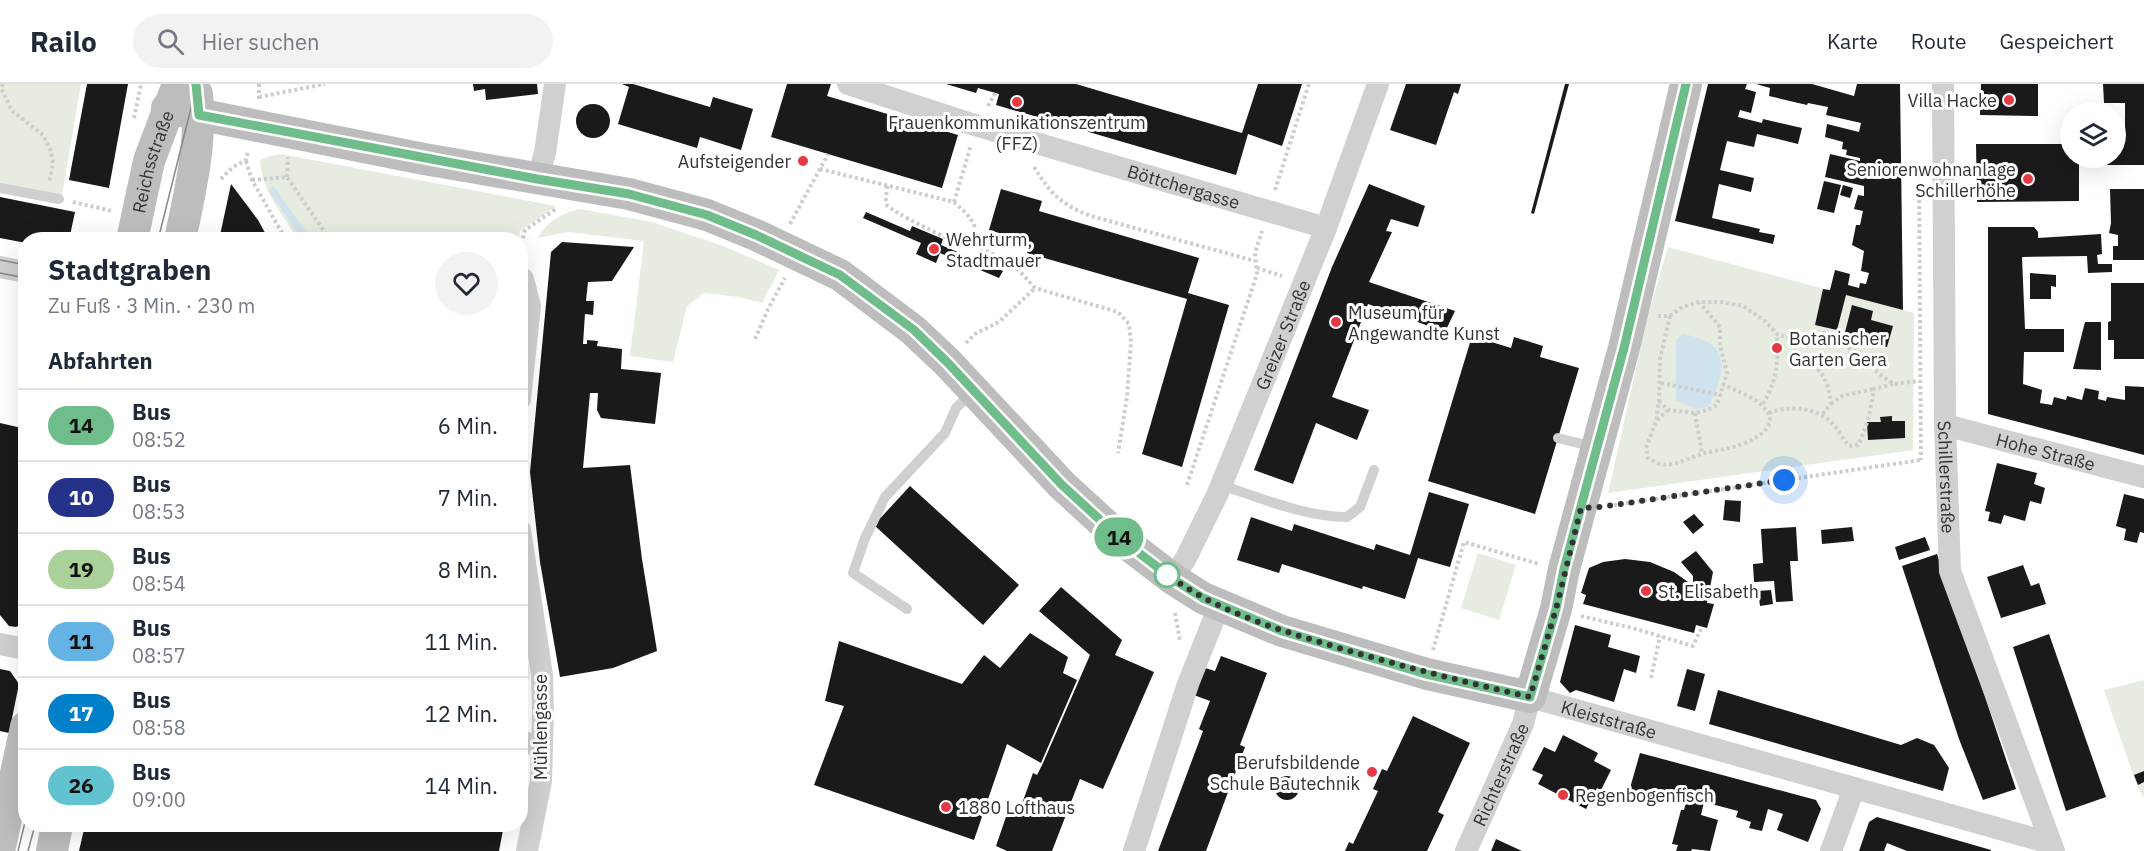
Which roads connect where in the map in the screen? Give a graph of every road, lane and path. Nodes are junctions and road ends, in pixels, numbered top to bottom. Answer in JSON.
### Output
{"nodes":[{"id":1,"x":141,"y":84,"type":"edge"},
{"id":2,"x":196,"y":84,"type":"edge"},
{"id":3,"x":258,"y":84,"type":"edge"},
{"id":4,"x":325,"y":84,"type":"edge"},
{"id":5,"x":555,"y":84,"type":"edge"},
{"id":6,"x":848,"y":84,"type":"edge"},
{"id":7,"x":1310,"y":84,"type":"edge"},
{"id":8,"x":1378,"y":84,"type":"edge"},
{"id":9,"x":1686,"y":84,"type":"edge"},
{"id":10,"x":1943,"y":84,"type":"edge"},
{"id":11,"x":1,"y":87,"type":"edge"},
{"id":12,"x":908,"y":93,"type":"edge"},
{"id":13,"x":995,"y":93,"type":"dead end"},
{"id":14,"x":173,"y":96,"type":"edge"},
{"id":15,"x":256,"y":111,"type":"junction"},
{"id":16,"x":199,"y":115,"type":"junction"},
{"id":17,"x":134,"y":119,"type":"dead end"},
{"id":18,"x":978,"y":126,"type":"junction"},
{"id":19,"x":1037,"y":143,"type":"junction"},
{"id":20,"x":246,"y":160,"type":"junction"},
{"id":21,"x":1919,"y":167,"type":"dead end"},
{"id":22,"x":820,"y":169,"type":"dead end"},
{"id":23,"x":537,"y":179,"type":"junction"},
{"id":24,"x":252,"y":180,"type":"junction"},
{"id":25,"x":887,"y":186,"type":"junction"},
{"id":26,"x":218,"y":187,"type":"dead end"},
{"id":27,"x":0,"y":188,"type":"edge"},
{"id":28,"x":47,"y":197,"type":"junction"},
{"id":29,"x":59,"y":199,"type":"joint"},
{"id":30,"x":954,"y":202,"type":"junction"},
{"id":31,"x":557,"y":208,"type":"dead end"},
{"id":32,"x":1269,"y":211,"type":"junction"},
{"id":33,"x":114,"y":212,"type":"dead end"},
{"id":34,"x":1326,"y":228,"type":"junction"},
{"id":35,"x":134,"y":232,"type":"edge"},
{"id":36,"x":182,"y":232,"type":"edge"},
{"id":37,"x":281,"y":232,"type":"edge"},
{"id":38,"x":325,"y":232,"type":"edge"},
{"id":39,"x":524,"y":232,"type":"edge"},
{"id":40,"x":976,"y":236,"type":"junction"},
{"id":41,"x":1255,"y":261,"type":"junction"},
{"id":42,"x":0,"y":267,"type":"edge"},
{"id":43,"x":18,"y":270,"type":"edge"},
{"id":44,"x":1035,"y":288,"type":"junction"},
{"id":45,"x":528,"y":298,"type":"edge"},
{"id":46,"x":1699,"y":302,"type":"junction"},
{"id":47,"x":1689,"y":305,"type":"dead end"},
{"id":48,"x":768,"y":309,"type":"dead end"},
{"id":49,"x":1670,"y":316,"type":"dead end"},
{"id":50,"x":528,"y":325,"type":"edge"},
{"id":51,"x":1777,"y":334,"type":"junction"},
{"id":52,"x":755,"y":339,"type":"dead end"},
{"id":53,"x":1792,"y":339,"type":"junction"},
{"id":54,"x":947,"y":362,"type":"junction"},
{"id":55,"x":1919,"y":381,"type":"junction"},
{"id":56,"x":1661,"y":383,"type":"junction"},
{"id":57,"x":1894,"y":384,"type":"junction"},
{"id":58,"x":1724,"y":385,"type":"junction"},
{"id":59,"x":1874,"y":389,"type":"junction"},
{"id":60,"x":974,"y":390,"type":"junction"},
{"id":61,"x":1721,"y":395,"type":"junction"},
{"id":62,"x":1659,"y":401,"type":"junction"},
{"id":63,"x":1763,"y":404,"type":"junction"},
{"id":64,"x":1831,"y":404,"type":"junction"},
{"id":65,"x":1668,"y":410,"type":"junction"},
{"id":66,"x":1695,"y":413,"type":"junction"},
{"id":67,"x":1769,"y":413,"type":"junction"},
{"id":68,"x":1822,"y":414,"type":"junction"},
{"id":69,"x":1656,"y":421,"type":"junction"},
{"id":70,"x":1945,"y":425,"type":"junction"},
{"id":71,"x":1558,"y":438,"type":"dead end"},
{"id":72,"x":1597,"y":448,"type":"junction"},
{"id":73,"x":1118,"y":453,"type":"dead end"},
{"id":74,"x":1702,"y":454,"type":"junction"},
{"id":75,"x":1374,"y":470,"type":"dead end"},
{"id":76,"x":2144,"y":477,"type":"edge"},
{"id":77,"x":1187,"y":485,"type":"dead end"},
{"id":78,"x":1221,"y":485,"type":"junction"},
{"id":79,"x":1581,"y":508,"type":"junction"},
{"id":80,"x":1508,"y":555,"type":"dead end"},
{"id":81,"x":1173,"y":579,"type":"junction"},
{"id":82,"x":528,"y":583,"type":"edge"},
{"id":83,"x":1219,"y":606,"type":"junction"},
{"id":84,"x":907,"y":609,"type":"dead end"},
{"id":85,"x":1592,"y":619,"type":"dead end"},
{"id":86,"x":1702,"y":627,"type":"dead end"},
{"id":87,"x":1660,"y":636,"type":"junction"},
{"id":88,"x":1181,"y":643,"type":"dead end"},
{"id":89,"x":0,"y":644,"type":"edge"},
{"id":90,"x":18,"y":647,"type":"edge"},
{"id":91,"x":1426,"y":674,"type":"junction"},
{"id":92,"x":1651,"y":678,"type":"dead end"},
{"id":93,"x":1530,"y":697,"type":"junction"},
{"id":94,"x":531,"y":744,"type":"edge"},
{"id":95,"x":18,"y":764,"type":"edge"},
{"id":96,"x":1854,"y":788,"type":"junction"},
{"id":97,"x":56,"y":832,"type":"edge"},
{"id":98,"x":0,"y":847,"type":"edge"},
{"id":99,"x":2052,"y":847,"type":"edge"},
{"id":100,"x":52,"y":851,"type":"edge"},
{"id":101,"x":527,"y":851,"type":"edge"},
{"id":102,"x":1134,"y":851,"type":"edge"},
{"id":103,"x":1466,"y":851,"type":"edge"},
{"id":104,"x":1831,"y":851,"type":"edge"}],
"edges":[{"from":1,"to":17,"type":"path"},
{"from":2,"to":16,"type":"main road","name":"Reichsstraße"},
{"from":3,"to":15,"type":"path"},
{"from":4,"to":15,"type":"path"},
{"from":5,"to":23,"type":"street"},
{"from":6,"to":12,"type":"street","name":"Böttchergasse"},
{"from":7,"to":32,"type":"path"},
{"from":8,"to":34,"type":"street","name":"Greizer Straße"},
{"from":9,"to":72,"type":"main road"},
{"from":10,"to":70,"type":"street","name":"Schillerstraße"},
{"from":11,"to":28,"type":"path"},
{"from":12,"to":18,"type":"street","name":"Böttchergasse"},
{"from":13,"to":18,"type":"path"},
{"from":14,"to":16,"type":"main road","name":"Kleiststraße"},
{"from":14,"to":35,"type":"main road","name":"Reichsstraße"},
{"from":15,"to":16,"type":"main road","name":"Kleiststraße"},
{"from":15,"to":20,"type":"path"},
{"from":15,"to":23,"type":"main road","name":"Kleiststraße"},
{"from":16,"to":36,"type":"main road","name":"Reichsstraße"},
{"from":18,"to":19,"type":"street","name":"Böttchergasse"},
{"from":18,"to":30,"type":"path"},
{"from":19,"to":32,"type":"street","name":"Böttchergasse"},
{"from":19,"to":41,"type":"path"},
{"from":20,"to":24,"type":"path"},
{"from":20,"to":26,"type":"path"},
{"from":21,"to":55,"type":"path"},
{"from":22,"to":25,"type":"path"},
{"from":23,"to":54,"type":"main road","name":"Kleiststraße"},
{"from":24,"to":37,"type":"path"},
{"from":24,"to":38,"type":"path"},
{"from":25,"to":30,"type":"path"},
{"from":25,"to":40,"type":"path"},
{"from":27,"to":28,"type":"lane"},
{"from":28,"to":29,"type":"lane"},
{"from":29,"to":33,"type":"path"},
{"from":30,"to":40,"type":"path"},
{"from":31,"to":39,"type":"path"},
{"from":32,"to":34,"type":"street","name":"Böttchergasse"},
{"from":32,"to":41,"type":"path"},
{"from":34,"to":78,"type":"street","name":"Greizer Straße"},
{"from":40,"to":44,"type":"path"},
{"from":41,"to":77,"type":"path"},
{"from":42,"to":43,"type":"street"},
{"from":44,"to":54,"type":"path"},
{"from":44,"to":73,"type":"path"},
{"from":45,"to":50,"type":"street"},
{"from":46,"to":47,"type":"path"},
{"from":46,"to":51,"type":"path"},
{"from":46,"to":58,"type":"path"},
{"from":48,"to":52,"type":"path"},
{"from":49,"to":56,"type":"path"},
{"from":51,"to":53,"type":"path"},
{"from":51,"to":63,"type":"path"},
{"from":53,"to":57,"type":"path"},
{"from":53,"to":64,"type":"path"},
{"from":54,"to":60,"type":"main road","name":"Kleiststraße"},
{"from":55,"to":57,"type":"path"},
{"from":55,"to":79,"type":"path"},
{"from":56,"to":61,"type":"path"},
{"from":56,"to":62,"type":"path"},
{"from":57,"to":59,"type":"path"},
{"from":58,"to":61,"type":"path"},
{"from":58,"to":63,"type":"path"},
{"from":59,"to":64,"type":"path"},
{"from":59,"to":68,"type":"path"},
{"from":60,"to":81,"type":"main road","name":"Kleiststraße"},
{"from":60,"to":84,"type":"lane"},
{"from":61,"to":66,"type":"path"},
{"from":62,"to":65,"type":"path"},
{"from":62,"to":69,"type":"path"},
{"from":63,"to":67,"type":"path"},
{"from":64,"to":68,"type":"path"},
{"from":65,"to":66,"type":"path"},
{"from":65,"to":69,"type":"path"},
{"from":66,"to":74,"type":"path"},
{"from":67,"to":68,"type":"path"},
{"from":67,"to":74,"type":"path"},
{"from":69,"to":74,"type":"path"},
{"from":70,"to":76,"type":"street","name":"Hohe Straße"},
{"from":70,"to":99,"type":"street","name":"Schillerstraße"},
{"from":71,"to":72,"type":"lane"},
{"from":72,"to":79,"type":"main road"},
{"from":75,"to":78,"type":"lane"},
{"from":78,"to":81,"type":"street","name":"Greizer Straße"},
{"from":79,"to":93,"type":"main road"},
{"from":80,"to":91,"type":"path"},
{"from":81,"to":83,"type":"main road","name":"Kleiststraße"},
{"from":81,"to":88,"type":"path"},
{"from":82,"to":94,"type":"street","name":"Mühlengasse"},
{"from":83,"to":91,"type":"main road","name":"Kleiststraße"},
{"from":83,"to":102,"type":"street"},
{"from":85,"to":87,"type":"path"},
{"from":86,"to":87,"type":"path"},
{"from":87,"to":92,"type":"path"},
{"from":89,"to":90,"type":"street"},
{"from":91,"to":93,"type":"main road","name":"Kleiststraße"},
{"from":93,"to":96,"type":"street","name":"Kleiststraße"},
{"from":93,"to":103,"type":"street","name":"Richterstraße"},
{"from":94,"to":101,"type":"street","name":"Mühlengasse"},
{"from":95,"to":98,"type":"main road"},
{"from":96,"to":99,"type":"street","name":"Kleiststraße"},
{"from":96,"to":104,"type":"street"},
{"from":97,"to":100,"type":"main road"}]}
